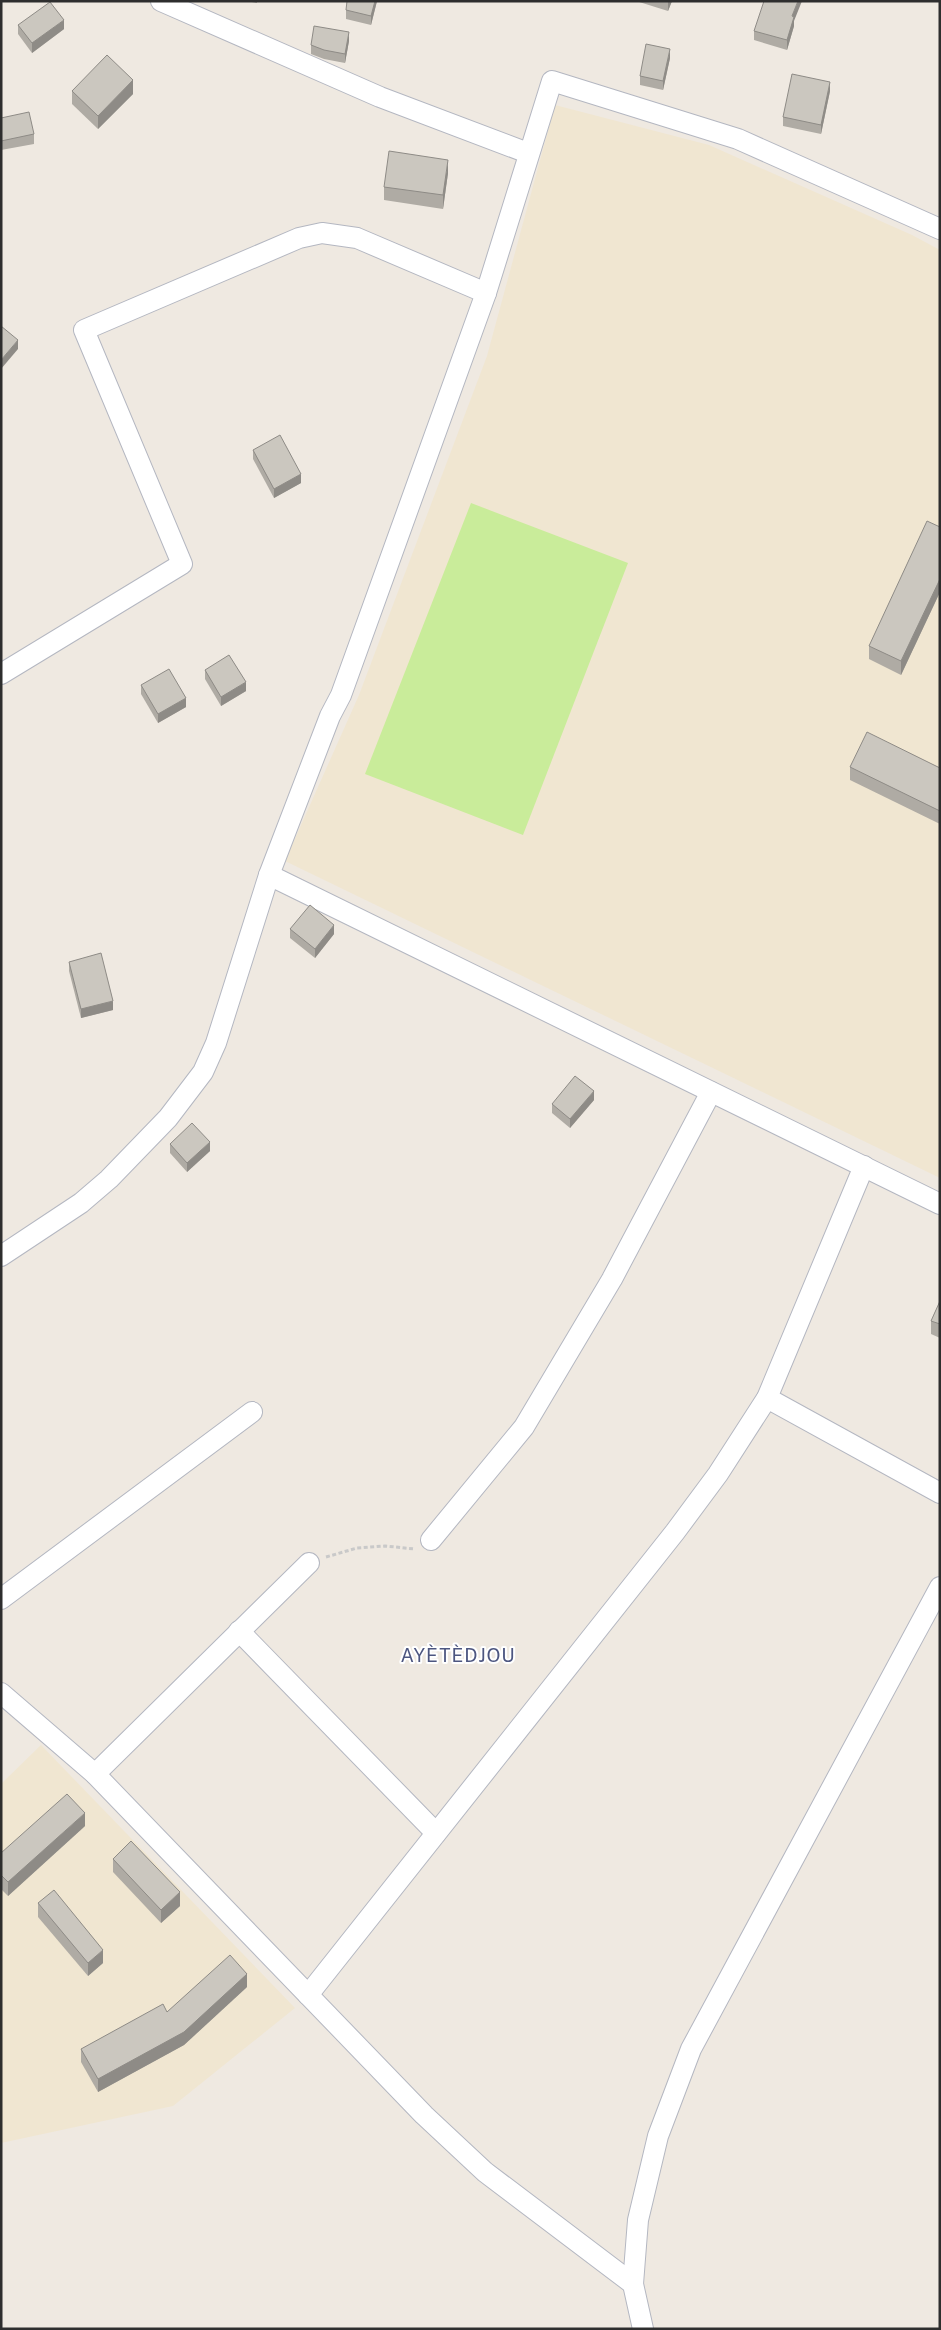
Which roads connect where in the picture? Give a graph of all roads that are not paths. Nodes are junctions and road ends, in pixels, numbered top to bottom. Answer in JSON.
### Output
{"nodes":[{"id":1,"x":161,"y":1,"type":"edge"},
{"id":2,"x":528,"y":154,"type":"junction"},
{"id":3,"x":940,"y":229,"type":"edge"},
{"id":4,"x":486,"y":293,"type":"junction"},
{"id":5,"x":1,"y":674,"type":"edge"},
{"id":6,"x":268,"y":875,"type":"junction"},
{"id":7,"x":710,"y":1092,"type":"junction"},
{"id":8,"x":864,"y":1166,"type":"junction"},
{"id":9,"x":940,"y":1204,"type":"edge"},
{"id":10,"x":1,"y":1256,"type":"edge"},
{"id":11,"x":767,"y":1398,"type":"junction"},
{"id":12,"x":252,"y":1412,"type":"dead end"},
{"id":13,"x":940,"y":1493,"type":"edge"},
{"id":14,"x":432,"y":1540,"type":"road end"},
{"id":15,"x":309,"y":1563,"type":"road end"},
{"id":16,"x":939,"y":1591,"type":"edge"},
{"id":17,"x":1,"y":1599,"type":"edge"},
{"id":18,"x":239,"y":1631,"type":"junction"},
{"id":19,"x":1,"y":1693,"type":"edge"},
{"id":20,"x":95,"y":1774,"type":"junction"},
{"id":21,"x":436,"y":1834,"type":"junction"},
{"id":22,"x":308,"y":1995,"type":"junction"},
{"id":23,"x":633,"y":2284,"type":"junction"},
{"id":24,"x":643,"y":2329,"type":"edge"}],
"edges":[{"from":1,"to":2,"type":"street"},
{"from":2,"to":3,"type":"street"},
{"from":2,"to":4,"type":"street"},
{"from":4,"to":5,"type":"street"},
{"from":4,"to":6,"type":"street"},
{"from":6,"to":7,"type":"street"},
{"from":6,"to":10,"type":"street"},
{"from":7,"to":8,"type":"street"},
{"from":7,"to":14,"type":"street"},
{"from":8,"to":9,"type":"street"},
{"from":8,"to":11,"type":"street"},
{"from":11,"to":13,"type":"street"},
{"from":11,"to":21,"type":"street"},
{"from":12,"to":17,"type":"street"},
{"from":15,"to":18,"type":"street"},
{"from":16,"to":23,"type":"street"},
{"from":18,"to":20,"type":"street"},
{"from":18,"to":21,"type":"street"},
{"from":19,"to":20,"type":"street"},
{"from":20,"to":22,"type":"street"},
{"from":21,"to":22,"type":"street"},
{"from":22,"to":23,"type":"street"},
{"from":23,"to":24,"type":"street"}]}
